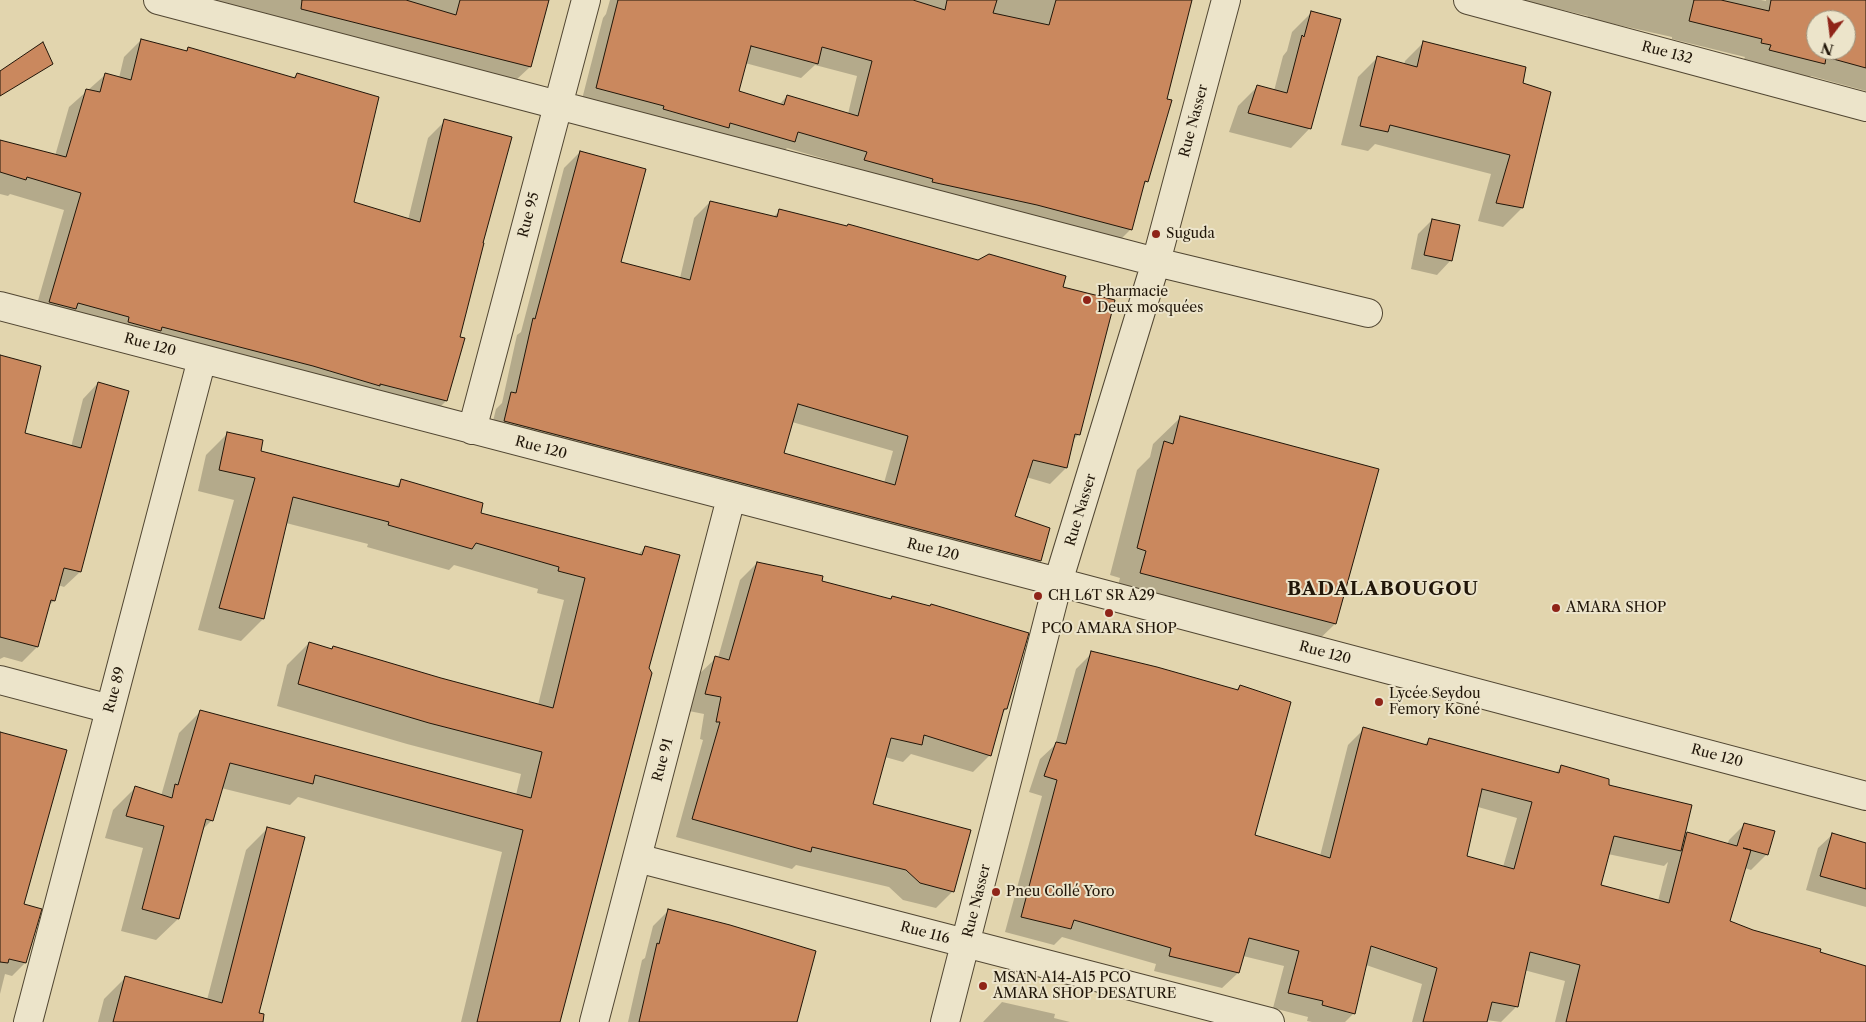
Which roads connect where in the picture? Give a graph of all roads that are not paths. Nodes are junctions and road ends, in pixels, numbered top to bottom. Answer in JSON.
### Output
{"nodes":[{"id":1,"x":158,"y":0,"type":"edge"},
{"id":2,"x":586,"y":0,"type":"edge"},
{"id":3,"x":1226,"y":0,"type":"edge"},
{"id":4,"x":1468,"y":0,"type":"edge"},
{"id":5,"x":558,"y":105,"type":"junction"},
{"id":6,"x":1866,"y":107,"type":"edge"},
{"id":7,"x":1156,"y":262,"type":"junction"},
{"id":8,"x":0,"y":306,"type":"edge"},
{"id":9,"x":1368,"y":313,"type":"dead end"},
{"id":10,"x":202,"y":359,"type":"junction"},
{"id":11,"x":472,"y":430,"type":"junction"},
{"id":12,"x":731,"y":498,"type":"junction"},
{"id":13,"x":1058,"y":582,"type":"junction"},
{"id":14,"x":0,"y":680,"type":"edge"},
{"id":15,"x":110,"y":709,"type":"junction"},
{"id":16,"x":1866,"y":796,"type":"edge"},
{"id":17,"x":637,"y":858,"type":"junction"},
{"id":18,"x":966,"y":944,"type":"junction"},
{"id":19,"x":28,"y":1022,"type":"edge"},
{"id":20,"x":594,"y":1022,"type":"edge"},
{"id":21,"x":945,"y":1022,"type":"edge"},
{"id":22,"x":1270,"y":1022,"type":"edge"}],
"edges":[{"from":1,"to":5,"type":"street"},
{"from":2,"to":5,"type":"street","name":"Rue 95"},
{"from":3,"to":7,"type":"street","name":"Rue Nasser"},
{"from":4,"to":6,"type":"street","name":"Rue 132"},
{"from":5,"to":7,"type":"street"},
{"from":5,"to":11,"type":"street","name":"Rue 95"},
{"from":7,"to":9,"type":"street"},
{"from":7,"to":13,"type":"street","name":"Rue Nasser"},
{"from":8,"to":10,"type":"street","name":"Rue 120"},
{"from":10,"to":11,"type":"street","name":"Rue 120"},
{"from":10,"to":15,"type":"street","name":"Rue 89"},
{"from":11,"to":12,"type":"street","name":"Rue 120"},
{"from":12,"to":13,"type":"street","name":"Rue 120"},
{"from":12,"to":17,"type":"street","name":"Rue 91"},
{"from":13,"to":16,"type":"street","name":"Rue 120"},
{"from":13,"to":18,"type":"street","name":"Rue Nasser"},
{"from":14,"to":15,"type":"street"},
{"from":15,"to":19,"type":"street","name":"Rue 89"},
{"from":17,"to":18,"type":"street","name":"Rue 116"},
{"from":17,"to":20,"type":"street","name":"Rue 91"},
{"from":18,"to":21,"type":"street","name":"Rue Nasser"},
{"from":18,"to":22,"type":"street","name":"Rue 116"}]}
